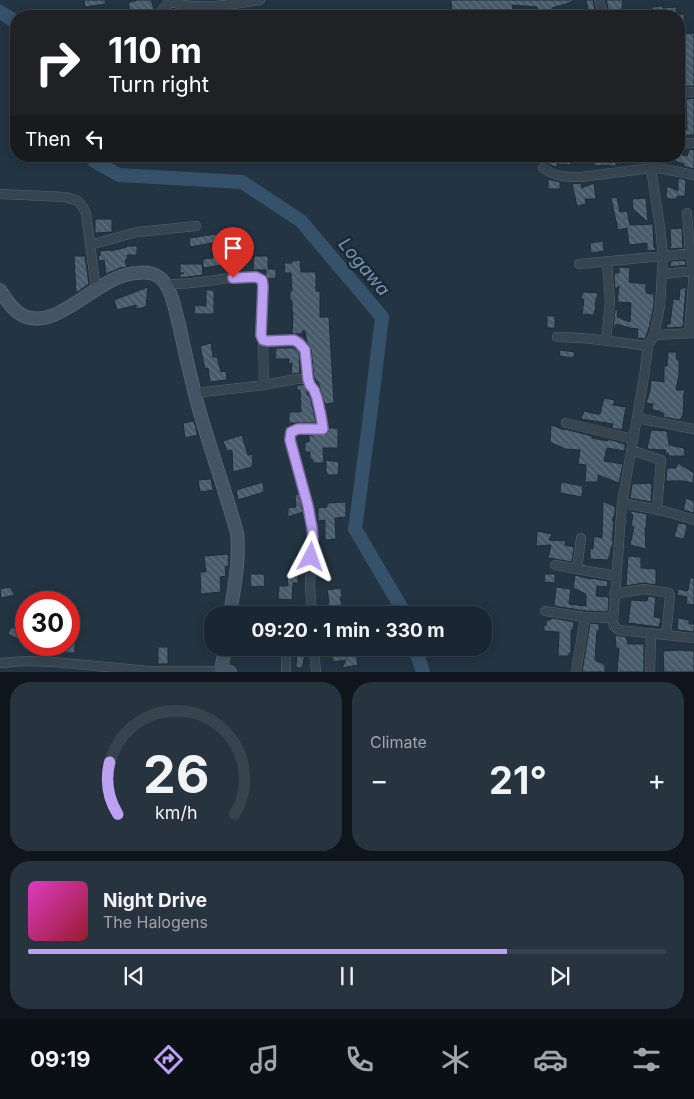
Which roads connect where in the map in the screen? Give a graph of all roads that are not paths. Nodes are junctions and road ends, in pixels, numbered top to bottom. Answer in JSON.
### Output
{"nodes":[{"id":1,"x":260,"y":0,"type":"edge"},
{"id":2,"x":169,"y":1,"type":"edge"},
{"id":3,"x":650,"y":162,"type":"edge"},
{"id":4,"x":543,"y":168,"type":"dead end"},
{"id":5,"x":651,"y":168,"type":"junction"},
{"id":6,"x":694,"y":175,"type":"edge"},
{"id":7,"x":0,"y":194,"type":"edge"},
{"id":8,"x":686,"y":212,"type":"dead end"},
{"id":9,"x":196,"y":226,"type":"dead end"},
{"id":10,"x":90,"y":245,"type":"junction"},
{"id":11,"x":692,"y":254,"type":"edge"},
{"id":12,"x":663,"y":256,"type":"junction"},
{"id":13,"x":607,"y":262,"type":"junction"},
{"id":14,"x":579,"y":264,"type":"dead end"},
{"id":15,"x":694,"y":271,"type":"edge"},
{"id":16,"x":663,"y":274,"type":"junction"},
{"id":17,"x":167,"y":284,"type":"junction"},
{"id":18,"x":96,"y":289,"type":"junction"},
{"id":19,"x":0,"y":290,"type":"edge"},
{"id":20,"x":692,"y":333,"type":"edge"},
{"id":21,"x":654,"y":335,"type":"junction"},
{"id":22,"x":557,"y":337,"type":"dead end"},
{"id":23,"x":263,"y":340,"type":"junction"},
{"id":24,"x":606,"y":340,"type":"junction"},
{"id":25,"x":648,"y":346,"type":"junction"},
{"id":26,"x":308,"y":379,"type":"junction"},
{"id":27,"x":264,"y":385,"type":"junction"},
{"id":28,"x":195,"y":393,"type":"junction"},
{"id":29,"x":637,"y":418,"type":"junction"},
{"id":30,"x":566,"y":423,"type":"dead end"},
{"id":31,"x":694,"y":429,"type":"edge"},
{"id":32,"x":634,"y":439,"type":"junction"},
{"id":33,"x":631,"y":450,"type":"junction"},
{"id":34,"x":622,"y":503,"type":"junction"},
{"id":35,"x":656,"y":510,"type":"junction"},
{"id":36,"x":694,"y":520,"type":"edge"},
{"id":37,"x":581,"y":538,"type":"dead end"},
{"id":38,"x":555,"y":565,"type":"dead end"},
{"id":39,"x":577,"y":569,"type":"junction"},
{"id":40,"x":616,"y":576,"type":"junction"},
{"id":41,"x":614,"y":594,"type":"junction"},
{"id":42,"x":232,"y":606,"type":"edge"},
{"id":43,"x":311,"y":606,"type":"edge"},
{"id":44,"x":545,"y":611,"type":"dead end"},
{"id":45,"x":585,"y":617,"type":"junction"},
{"id":46,"x":612,"y":618,"type":"junction"},
{"id":47,"x":651,"y":633,"type":"junction"},
{"id":48,"x":666,"y":635,"type":"junction"},
{"id":49,"x":694,"y":638,"type":"edge"},
{"id":50,"x":223,"y":656,"type":"edge"},
{"id":51,"x":286,"y":656,"type":"edge"},
{"id":52,"x":315,"y":656,"type":"edge"},
{"id":53,"x":1,"y":660,"type":"edge"},
{"id":54,"x":221,"y":671,"type":"edge"},
{"id":55,"x":230,"y":672,"type":"edge"},
{"id":56,"x":286,"y":672,"type":"edge"},
{"id":57,"x":316,"y":672,"type":"edge"},
{"id":58,"x":576,"y":672,"type":"edge"},
{"id":59,"x":650,"y":672,"type":"edge"}],
"edges":[{"from":1,"to":2,"type":"street"},
{"from":3,"to":5,"type":"street"},
{"from":4,"to":5,"type":"street"},
{"from":5,"to":6,"type":"street"},
{"from":5,"to":12,"type":"street"},
{"from":7,"to":10,"type":"street"},
{"from":8,"to":11,"type":"street"},
{"from":9,"to":10,"type":"street"},
{"from":10,"to":18,"type":"street"},
{"from":11,"to":12,"type":"street"},
{"from":11,"to":15,"type":"street"},
{"from":12,"to":13,"type":"street"},
{"from":12,"to":16,"type":"street"},
{"from":13,"to":14,"type":"street"},
{"from":13,"to":24,"type":"street"},
{"from":15,"to":16,"type":"street"},
{"from":15,"to":20,"type":"street"},
{"from":16,"to":21,"type":"street"},
{"from":17,"to":18,"type":"main road"},
{"from":17,"to":23,"type":"street"},
{"from":17,"to":28,"type":"main road"},
{"from":18,"to":19,"type":"main road"},
{"from":20,"to":21,"type":"street"},
{"from":21,"to":25,"type":"street"},
{"from":22,"to":24,"type":"street"},
{"from":23,"to":26,"type":"street"},
{"from":23,"to":27,"type":"street"},
{"from":24,"to":25,"type":"street"},
{"from":25,"to":29,"type":"street"},
{"from":26,"to":27,"type":"street"},
{"from":26,"to":43,"type":"street"},
{"from":27,"to":28,"type":"street"},
{"from":28,"to":42,"type":"main road"},
{"from":29,"to":31,"type":"street"},
{"from":29,"to":32,"type":"street"},
{"from":30,"to":32,"type":"street"},
{"from":32,"to":33,"type":"street"},
{"from":33,"to":34,"type":"street"},
{"from":33,"to":35,"type":"street"},
{"from":34,"to":35,"type":"street"},
{"from":34,"to":40,"type":"street"},
{"from":35,"to":36,"type":"street"},
{"from":37,"to":39,"type":"street"},
{"from":38,"to":39,"type":"street"},
{"from":39,"to":40,"type":"street"},
{"from":40,"to":41,"type":"street"},
{"from":41,"to":46,"type":"street"},
{"from":41,"to":48,"type":"street"},
{"from":44,"to":45,"type":"street"},
{"from":45,"to":46,"type":"street"},
{"from":45,"to":58,"type":"street"},
{"from":46,"to":47,"type":"street"},
{"from":47,"to":48,"type":"street"},
{"from":47,"to":59,"type":"street"},
{"from":48,"to":49,"type":"street"},
{"from":50,"to":54,"type":"main road"},
{"from":51,"to":56,"type":"street"},
{"from":52,"to":57,"type":"street"},
{"from":53,"to":54,"type":"street"},
{"from":54,"to":55,"type":"main road"}]}
